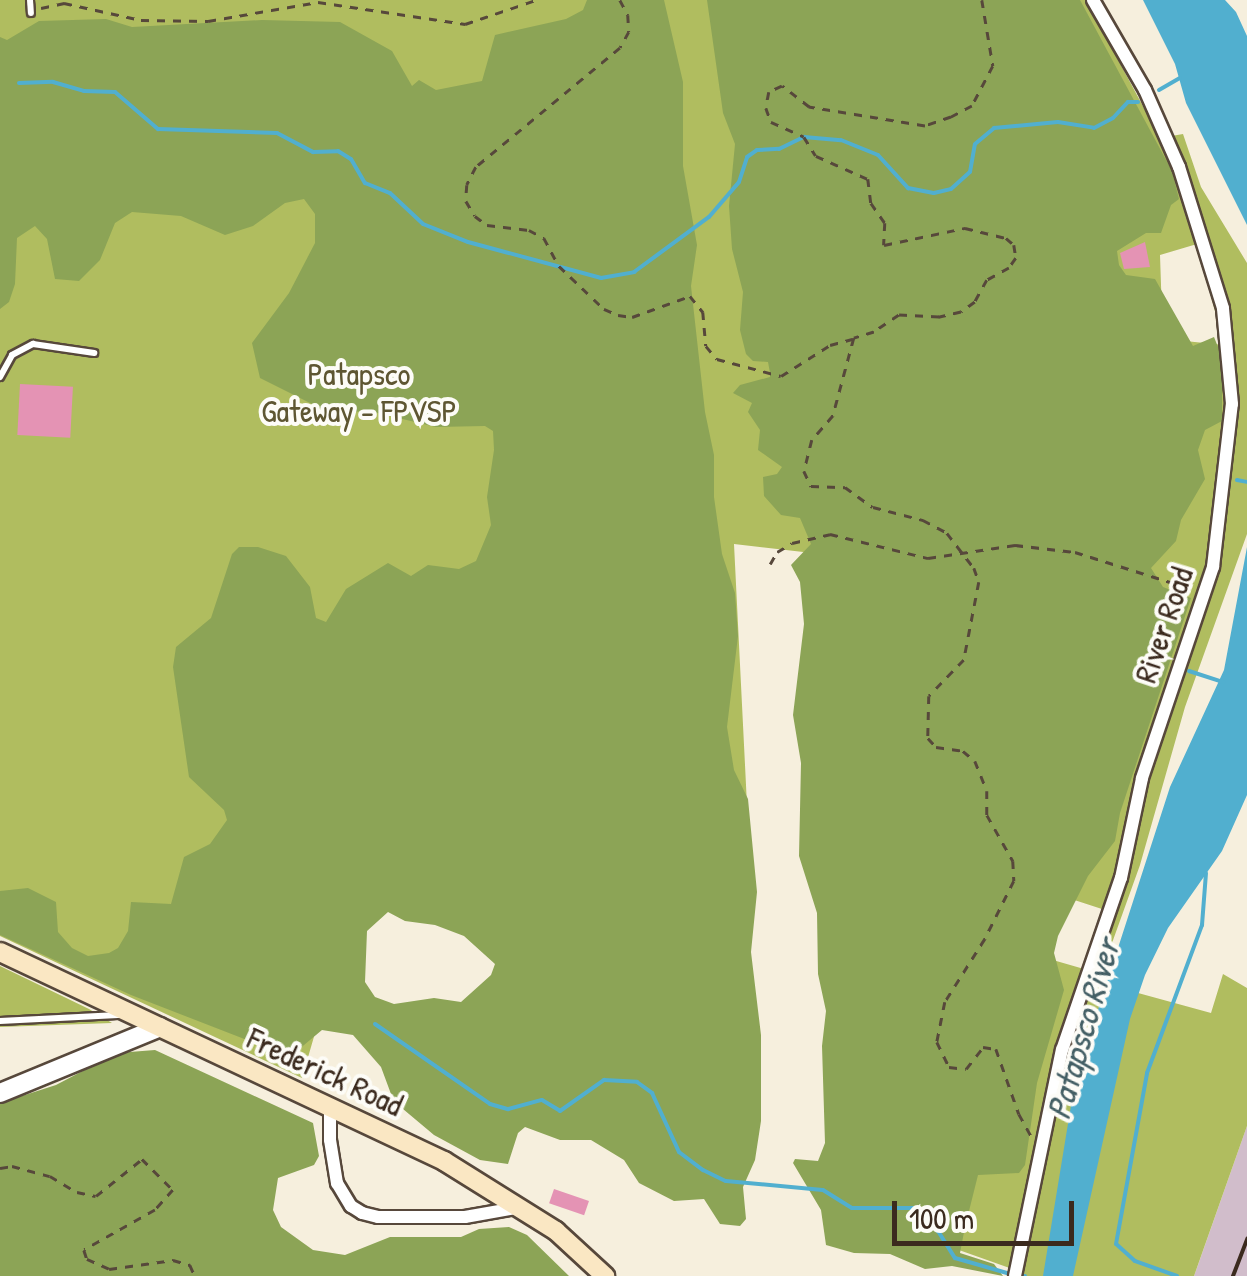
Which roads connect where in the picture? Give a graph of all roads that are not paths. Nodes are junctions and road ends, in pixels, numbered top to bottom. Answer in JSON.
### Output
{"nodes":[{"id":1,"x":30,"y":0,"type":"edge"},
{"id":2,"x":1093,"y":0,"type":"edge"},
{"id":3,"x":31,"y":13,"type":"road end"},
{"id":4,"x":94,"y":353,"type":"dead end"},
{"id":5,"x":0,"y":376,"type":"edge"},
{"id":6,"x":0,"y":952,"type":"edge"},
{"id":7,"x":129,"y":1013,"type":"junction"},
{"id":8,"x":0,"y":1021,"type":"edge"},
{"id":9,"x":160,"y":1027,"type":"junction"},
{"id":10,"x":0,"y":1093,"type":"edge"},
{"id":11,"x":330,"y":1107,"type":"junction"},
{"id":12,"x":522,"y":1208,"type":"junction"},
{"id":13,"x":605,"y":1276,"type":"edge"},
{"id":14,"x":1015,"y":1276,"type":"edge"}],
"edges":[{"from":1,"to":3,"type":"lane"},
{"from":2,"to":14,"type":"street","name":"River Road"},
{"from":4,"to":5,"type":"lane"},
{"from":6,"to":7,"type":"main road","name":"Frederick Road"},
{"from":7,"to":8,"type":"lane"},
{"from":7,"to":9,"type":"main road","name":"Frederick Road"},
{"from":9,"to":10,"type":"street"},
{"from":9,"to":11,"type":"main road","name":"Frederick Road"},
{"from":11,"to":12,"type":"main road","name":"Frederick Road"},
{"from":11,"to":12,"type":"street"},
{"from":12,"to":13,"type":"main road","name":"Frederick Road"}]}
